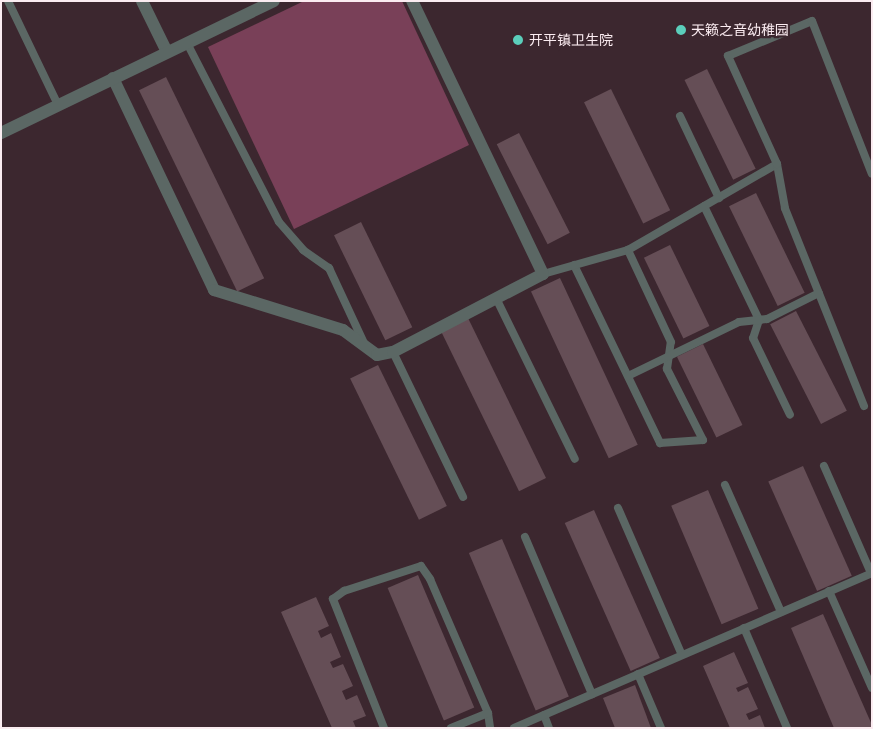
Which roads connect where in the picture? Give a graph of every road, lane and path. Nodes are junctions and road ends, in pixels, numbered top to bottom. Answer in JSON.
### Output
{"nodes":[{"id":1,"x":8,"y":1,"type":"edge"},
{"id":2,"x":142,"y":1,"type":"edge"},
{"id":3,"x":274,"y":1,"type":"edge"},
{"id":4,"x":412,"y":1,"type":"edge"},
{"id":5,"x":187,"y":43,"type":"junction"},
{"id":6,"x":167,"y":52,"type":"junction"},
{"id":7,"x":113,"y":78,"type":"junction"},
{"id":8,"x":58,"y":105,"type":"junction"},
{"id":9,"x":680,"y":116,"type":"dead end"},
{"id":10,"x":1,"y":133,"type":"edge"},
{"id":11,"x":777,"y":164,"type":"junction"},
{"id":12,"x":872,"y":174,"type":"edge"},
{"id":13,"x":719,"y":198,"type":"junction"},
{"id":14,"x":704,"y":206,"type":"junction"},
{"id":15,"x":628,"y":250,"type":"junction"},
{"id":16,"x":574,"y":265,"type":"junction"},
{"id":17,"x":543,"y":274,"type":"junction"},
{"id":18,"x":819,"y":293,"type":"junction"},
{"id":19,"x":496,"y":298,"type":"junction"},
{"id":20,"x":759,"y":320,"type":"junction"},
{"id":21,"x":368,"y":350,"type":"junction"},
{"id":22,"x":393,"y":352,"type":"junction"},
{"id":23,"x":669,"y":356,"type":"junction"},
{"id":24,"x":628,"y":376,"type":"junction"},
{"id":25,"x":864,"y":406,"type":"dead end"},
{"id":26,"x":790,"y":415,"type":"dead end"},
{"id":27,"x":575,"y":459,"type":"dead end"},
{"id":28,"x":824,"y":466,"type":"dead end"},
{"id":29,"x":725,"y":485,"type":"dead end"},
{"id":30,"x":463,"y":497,"type":"dead end"},
{"id":31,"x":618,"y":508,"type":"dead end"},
{"id":32,"x":525,"y":537,"type":"dead end"},
{"id":33,"x":872,"y":573,"type":"edge"},
{"id":34,"x":829,"y":591,"type":"junction"},
{"id":35,"x":780,"y":612,"type":"junction"},
{"id":36,"x":744,"y":628,"type":"junction"},
{"id":37,"x":682,"y":655,"type":"junction"},
{"id":38,"x":638,"y":674,"type":"junction"},
{"id":39,"x":872,"y":688,"type":"edge"},
{"id":40,"x":592,"y":694,"type":"junction"},
{"id":41,"x":488,"y":713,"type":"junction"},
{"id":42,"x":544,"y":715,"type":"junction"},
{"id":43,"x":384,"y":728,"type":"edge"},
{"id":44,"x":451,"y":728,"type":"edge"},
{"id":45,"x":490,"y":728,"type":"edge"},
{"id":46,"x":514,"y":728,"type":"edge"},
{"id":47,"x":549,"y":728,"type":"edge"},
{"id":48,"x":661,"y":728,"type":"edge"},
{"id":49,"x":787,"y":728,"type":"edge"}],
"edges":[{"from":1,"to":8,"type":"lane"},
{"from":2,"to":6,"type":"street"},
{"from":3,"to":5,"type":"street"},
{"from":4,"to":17,"type":"street"},
{"from":5,"to":6,"type":"street"},
{"from":5,"to":21,"type":"lane"},
{"from":6,"to":7,"type":"street"},
{"from":7,"to":8,"type":"street"},
{"from":7,"to":21,"type":"street"},
{"from":8,"to":10,"type":"street"},
{"from":9,"to":13,"type":"lane"},
{"from":11,"to":12,"type":"lane"},
{"from":11,"to":13,"type":"lane"},
{"from":11,"to":18,"type":"lane"},
{"from":13,"to":14,"type":"lane"},
{"from":14,"to":15,"type":"lane"},
{"from":14,"to":20,"type":"lane"},
{"from":15,"to":16,"type":"lane"},
{"from":15,"to":23,"type":"lane"},
{"from":16,"to":17,"type":"lane"},
{"from":16,"to":24,"type":"lane"},
{"from":17,"to":19,"type":"street"},
{"from":18,"to":20,"type":"lane"},
{"from":18,"to":25,"type":"lane"},
{"from":19,"to":22,"type":"street"},
{"from":19,"to":27,"type":"lane"},
{"from":20,"to":23,"type":"lane"},
{"from":20,"to":26,"type":"lane"},
{"from":21,"to":22,"type":"street"},
{"from":22,"to":30,"type":"lane"},
{"from":23,"to":24,"type":"lane"},
{"from":23,"to":24,"type":"lane"},
{"from":28,"to":33,"type":"lane"},
{"from":29,"to":35,"type":"lane"},
{"from":31,"to":37,"type":"lane"},
{"from":32,"to":40,"type":"lane"},
{"from":33,"to":34,"type":"lane"},
{"from":34,"to":35,"type":"lane"},
{"from":34,"to":39,"type":"lane"},
{"from":35,"to":36,"type":"lane"},
{"from":36,"to":37,"type":"lane"},
{"from":36,"to":49,"type":"lane"},
{"from":37,"to":38,"type":"lane"},
{"from":38,"to":40,"type":"lane"},
{"from":38,"to":48,"type":"lane"},
{"from":40,"to":42,"type":"lane"},
{"from":41,"to":43,"type":"lane"},
{"from":41,"to":44,"type":"lane"},
{"from":41,"to":45,"type":"lane"},
{"from":42,"to":46,"type":"lane"},
{"from":42,"to":47,"type":"lane"}]}
